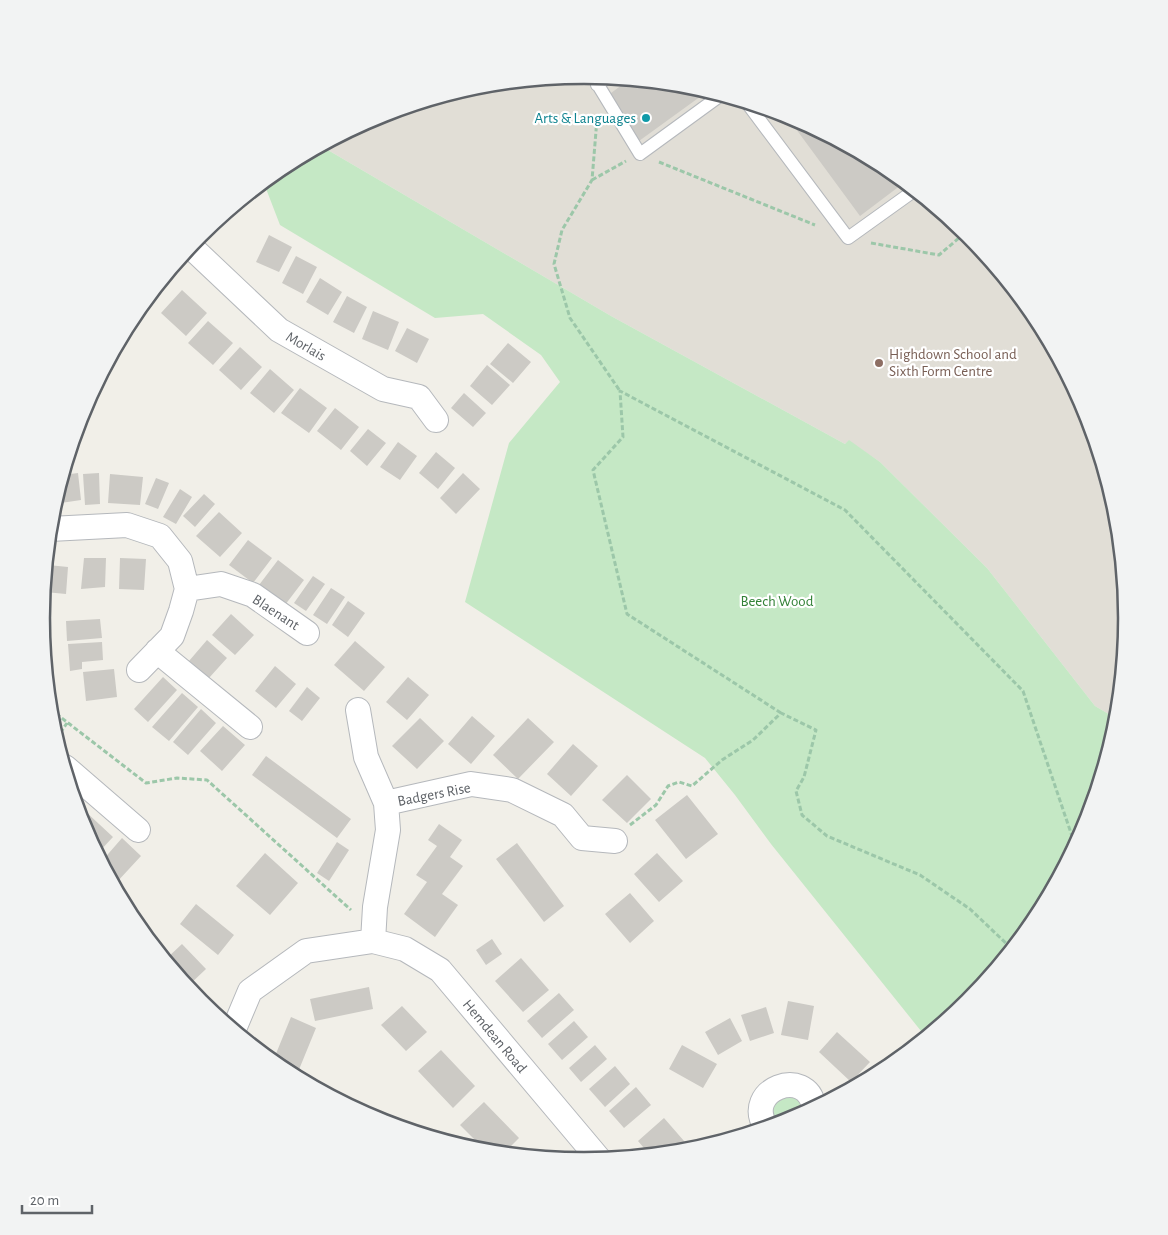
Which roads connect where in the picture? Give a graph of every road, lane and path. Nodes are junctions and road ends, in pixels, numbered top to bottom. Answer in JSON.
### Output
{"nodes":[{"id":1,"x":594,"y":84,"type":"edge"},
{"id":2,"x":597,"y":84,"type":"edge"},
{"id":3,"x":713,"y":100,"type":"edge"},
{"id":4,"x":754,"y":111,"type":"edge"},
{"id":5,"x":640,"y":154,"type":"junction"},
{"id":6,"x":592,"y":180,"type":"junction"},
{"id":7,"x":909,"y":194,"type":"edge"},
{"id":8,"x":848,"y":238,"type":"junction"},
{"id":9,"x":959,"y":238,"type":"edge"},
{"id":10,"x":196,"y":251,"type":"edge"},
{"id":11,"x":620,"y":391,"type":"junction"},
{"id":12,"x":436,"y":420,"type":"dead end"},
{"id":13,"x":58,"y":529,"type":"edge"},
{"id":14,"x":187,"y":589,"type":"junction"},
{"id":15,"x":307,"y":632,"type":"dead end"},
{"id":16,"x":157,"y":651,"type":"junction"},
{"id":17,"x":140,"y":670,"type":"dead end"},
{"id":18,"x":358,"y":710,"type":"dead end"},
{"id":19,"x":781,"y":713,"type":"junction"},
{"id":20,"x":59,"y":717,"type":"edge"},
{"id":21,"x":67,"y":723,"type":"junction"},
{"id":22,"x":250,"y":727,"type":"dead end"},
{"id":23,"x":62,"y":730,"type":"edge"},
{"id":24,"x":74,"y":774,"type":"edge"},
{"id":25,"x":386,"y":803,"type":"junction"},
{"id":26,"x":634,"y":821,"type":"dead end"},
{"id":27,"x":138,"y":830,"type":"dead end"},
{"id":28,"x":1071,"y":835,"type":"edge"},
{"id":29,"x":615,"y":841,"type":"dead end"},
{"id":30,"x":372,"y":941,"type":"junction"},
{"id":31,"x":1007,"y":944,"type":"edge"},
{"id":32,"x":237,"y":1023,"type":"edge"},
{"id":33,"x":811,"y":1100,"type":"edge"},
{"id":34,"x":764,"y":1120,"type":"edge"},
{"id":35,"x":593,"y":1152,"type":"edge"}],
"edges":[{"from":1,"to":6,"type":"path"},
{"from":2,"to":5,"type":"lane"},
{"from":3,"to":5,"type":"lane"},
{"from":4,"to":8,"type":"lane"},
{"from":5,"to":6,"type":"path"},
{"from":5,"to":8,"type":"path"},
{"from":6,"to":11,"type":"path"},
{"from":7,"to":8,"type":"lane"},
{"from":8,"to":9,"type":"path"},
{"from":10,"to":12,"type":"street","name":"Morlais"},
{"from":11,"to":19,"type":"path"},
{"from":11,"to":28,"type":"path"},
{"from":13,"to":14,"type":"street"},
{"from":14,"to":15,"type":"street","name":"Blaenant"},
{"from":14,"to":16,"type":"street"},
{"from":16,"to":17,"type":"street"},
{"from":16,"to":22,"type":"street"},
{"from":18,"to":25,"type":"street","name":"Badgers Rise"},
{"from":19,"to":26,"type":"path"},
{"from":19,"to":31,"type":"path"},
{"from":20,"to":21,"type":"path"},
{"from":21,"to":23,"type":"path"},
{"from":21,"to":30,"type":"path"},
{"from":24,"to":27,"type":"street"},
{"from":25,"to":29,"type":"street","name":"Badgers Rise"},
{"from":25,"to":30,"type":"street","name":"Badgers Rise"},
{"from":30,"to":32,"type":"street"},
{"from":30,"to":35,"type":"street","name":"Hemdean Road"},
{"from":33,"to":34,"type":"street"}]}
